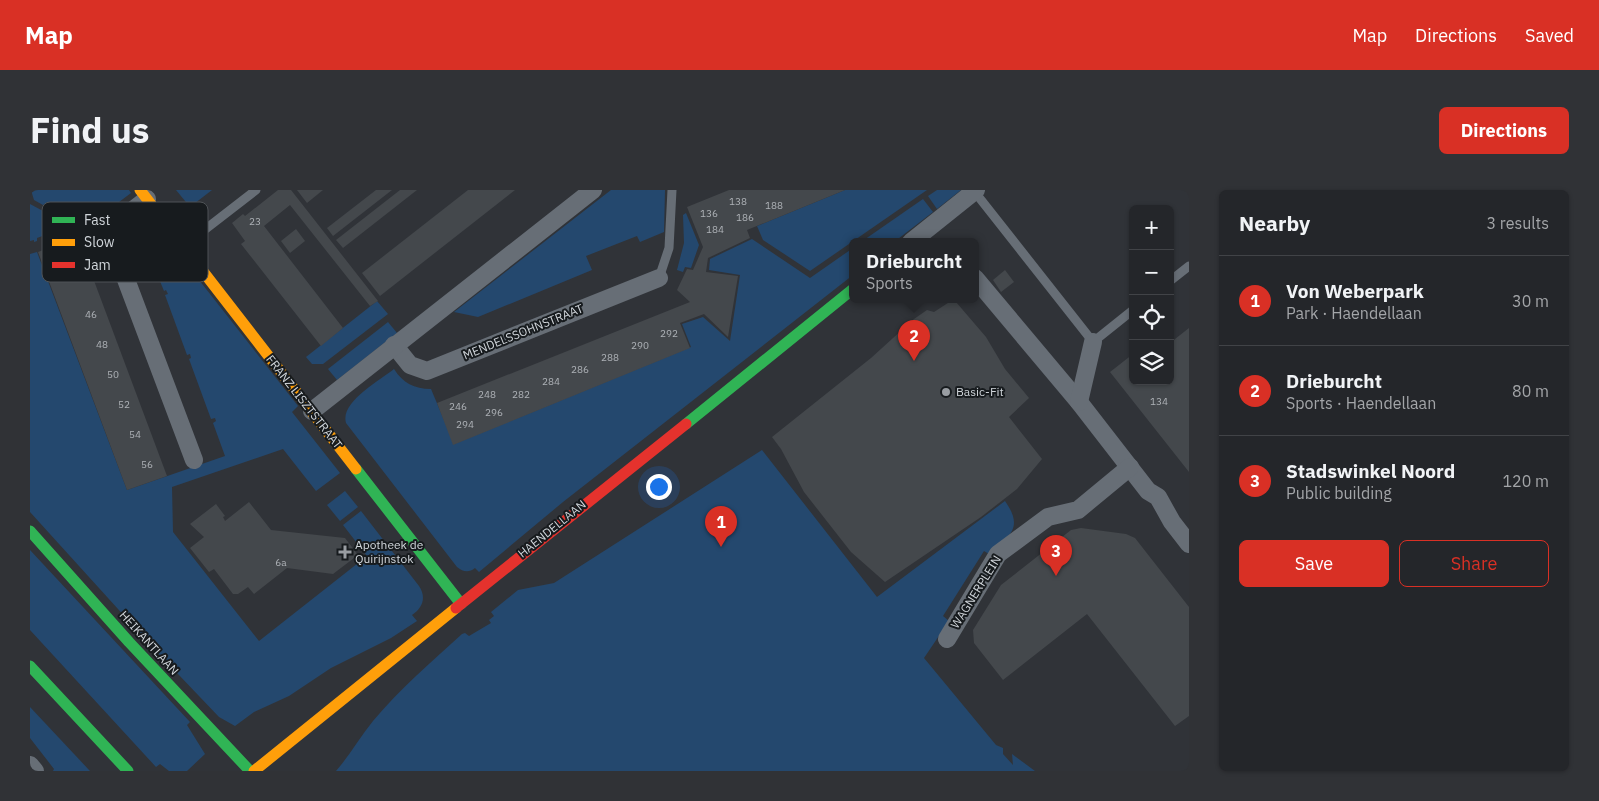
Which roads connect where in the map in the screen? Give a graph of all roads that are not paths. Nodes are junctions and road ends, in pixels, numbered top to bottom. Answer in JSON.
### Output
{"nodes":[{"id":1,"x":256,"y":190,"type":"edge"},
{"id":2,"x":593,"y":190,"type":"edge"},
{"id":3,"x":672,"y":190,"type":"edge"},
{"id":4,"x":975,"y":191,"type":"edge"},
{"id":5,"x":208,"y":227,"type":"edge"},
{"id":6,"x":916,"y":238,"type":"edge"},
{"id":7,"x":1189,"y":266,"type":"edge"},
{"id":8,"x":208,"y":277,"type":"edge"},
{"id":9,"x":659,"y":278,"type":"joint"},
{"id":10,"x":1174,"y":278,"type":"edge"},
{"id":11,"x":127,"y":282,"type":"edge"},
{"id":12,"x":979,"y":283,"type":"edge"},
{"id":13,"x":849,"y":292,"type":"edge"},
{"id":14,"x":1129,"y":313,"type":"edge"},
{"id":15,"x":1093,"y":342,"type":"junction"},
{"id":16,"x":394,"y":345,"type":"junction"},
{"id":17,"x":1079,"y":402,"type":"junction"},
{"id":18,"x":312,"y":411,"type":"junction"},
{"id":19,"x":194,"y":460,"type":"dead end"},
{"id":20,"x":1130,"y":467,"type":"junction"},
{"id":21,"x":30,"y":531,"type":"edge"},
{"id":22,"x":1189,"y":544,"type":"edge"},
{"id":23,"x":461,"y":604,"type":"junction"},
{"id":24,"x":947,"y":639,"type":"dead end"},
{"id":25,"x":30,"y":666,"type":"edge"},
{"id":26,"x":30,"y":765,"type":"edge"},
{"id":27,"x":35,"y":771,"type":"edge"},
{"id":28,"x":128,"y":771,"type":"edge"},
{"id":29,"x":252,"y":771,"type":"edge"}],
"edges":[{"from":1,"to":5,"type":"lane"},
{"from":2,"to":16,"type":"street"},
{"from":3,"to":9,"type":"lane"},
{"from":4,"to":6,"type":"street"},
{"from":4,"to":15,"type":"lane"},
{"from":7,"to":10,"type":"lane"},
{"from":8,"to":18,"type":"street","name":"FRANZ LISZTSTRAAT"},
{"from":9,"to":16,"type":"street","name":"MENDELSSOHNSTRAAT"},
{"from":11,"to":19,"type":"street","name":"FRANZ LISZTSTRAAT"},
{"from":12,"to":17,"type":"street"},
{"from":13,"to":23,"type":"street","name":"HAENDELLAAN"},
{"from":14,"to":15,"type":"lane"},
{"from":15,"to":17,"type":"street"},
{"from":16,"to":18,"type":"street"},
{"from":17,"to":20,"type":"street"},
{"from":18,"to":23,"type":"street","name":"FRANZ LISZTSTRAAT"},
{"from":20,"to":22,"type":"street"},
{"from":20,"to":24,"type":"street","name":"WAGNERPLEIN"},
{"from":21,"to":29,"type":"street","name":"HEIKANTLAAN"},
{"from":23,"to":29,"type":"street","name":"HAENDELLAAN"},
{"from":25,"to":28,"type":"street"},
{"from":26,"to":27,"type":"street"}]}
